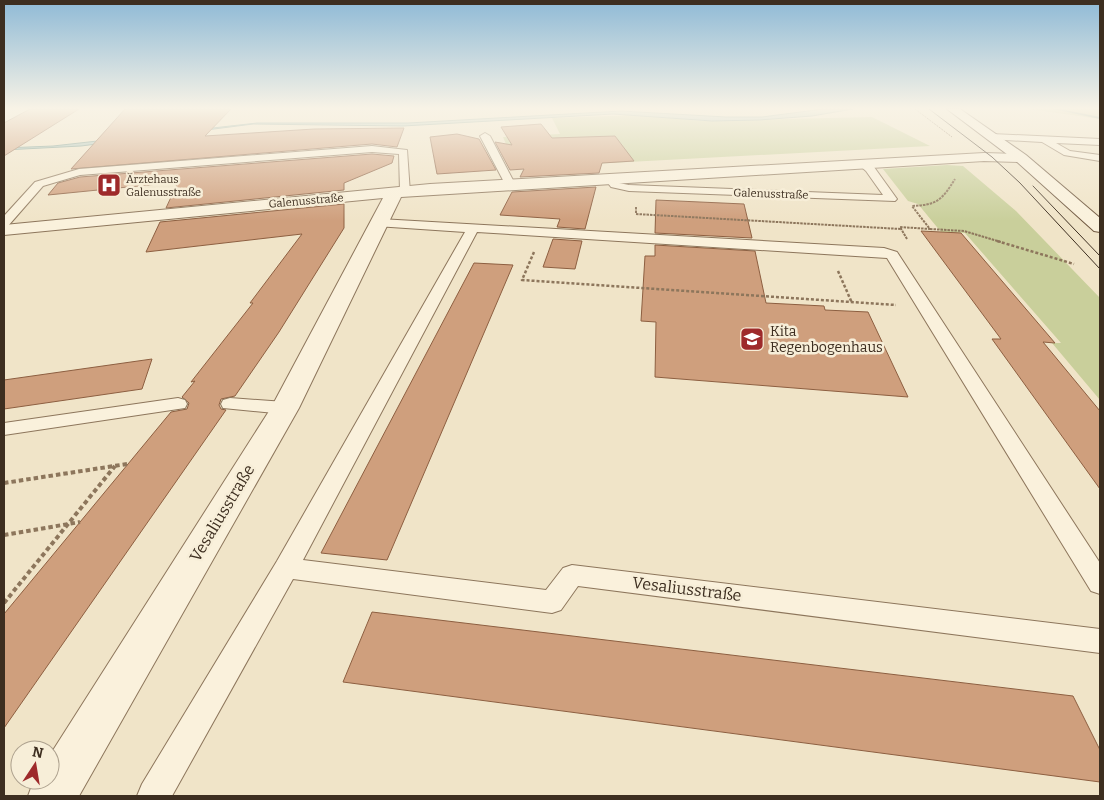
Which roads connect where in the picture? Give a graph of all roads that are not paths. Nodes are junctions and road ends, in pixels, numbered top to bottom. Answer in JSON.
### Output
{"nodes":[{"id":1,"x":490,"y":146,"type":"edge"},
{"id":2,"x":1006,"y":146,"type":"edge"},
{"id":3,"x":1055,"y":146,"type":"edge"},
{"id":4,"x":1021,"y":158,"type":"junction"},
{"id":5,"x":1100,"y":158,"type":"edge"},
{"id":6,"x":863,"y":164,"type":"junction"},
{"id":7,"x":609,"y":178,"type":"junction"},
{"id":8,"x":510,"y":184,"type":"junction"},
{"id":9,"x":400,"y":192,"type":"junction"},
{"id":10,"x":4,"y":223,"type":"edge"},
{"id":11,"x":380,"y":223,"type":"junction"},
{"id":12,"x":1100,"y":227,"type":"edge"},
{"id":13,"x":473,"y":229,"type":"junction"},
{"id":14,"x":4,"y":230,"type":"edge"},
{"id":15,"x":178,"y":404,"type":"dead end"},
{"id":16,"x":230,"y":404,"type":"dead end"},
{"id":17,"x":285,"y":408,"type":"junction"},
{"id":18,"x":4,"y":429,"type":"edge"},
{"id":19,"x":286,"y":568,"type":"junction"},
{"id":20,"x":1100,"y":584,"type":"edge"},
{"id":21,"x":1100,"y":641,"type":"edge"},
{"id":22,"x":52,"y":796,"type":"edge"},
{"id":23,"x":154,"y":796,"type":"edge"}],
"edges":[{"from":1,"to":8,"type":"lane"},
{"from":2,"to":4,"type":"street"},
{"from":3,"to":5,"type":"lane"},
{"from":4,"to":6,"type":"street","name":"Galenusstraße"},
{"from":4,"to":12,"type":"street"},
{"from":6,"to":7,"type":"street","name":"Galenusstraße"},
{"from":6,"to":7,"type":"lane","name":"Galenusstraße"},
{"from":7,"to":8,"type":"street","name":"Galenusstraße"},
{"from":8,"to":9,"type":"street","name":"Galenusstraße"},
{"from":9,"to":10,"type":"lane"},
{"from":9,"to":11,"type":"street","name":"Vesaliusstraße"},
{"from":9,"to":14,"type":"street","name":"Galenusstraße"},
{"from":11,"to":13,"type":"lane"},
{"from":11,"to":17,"type":"street","name":"Vesaliusstraße"},
{"from":13,"to":19,"type":"lane"},
{"from":13,"to":20,"type":"lane"},
{"from":15,"to":18,"type":"lane"},
{"from":16,"to":17,"type":"lane"},
{"from":17,"to":22,"type":"street","name":"Vesaliusstraße"},
{"from":19,"to":21,"type":"lane","name":"Vesaliusstraße"},
{"from":19,"to":23,"type":"lane"}]}
